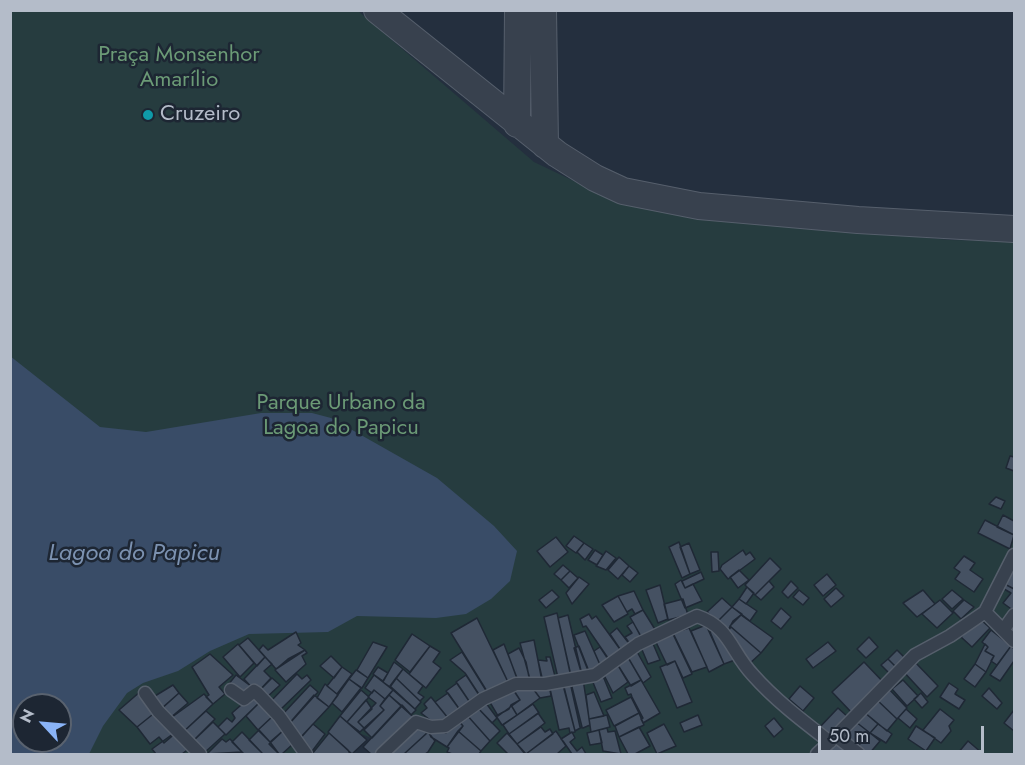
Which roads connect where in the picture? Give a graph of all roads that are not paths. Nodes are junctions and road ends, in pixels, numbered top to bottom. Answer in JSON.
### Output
{"nodes":[{"id":1,"x":377,"y":10,"type":"edge"},
{"id":2,"x":518,"y":10,"type":"edge"},
{"id":3,"x":543,"y":10,"type":"edge"},
{"id":4,"x":517,"y":124,"type":"junction"},
{"id":5,"x":545,"y":144,"type":"junction"},
{"id":6,"x":1014,"y":229,"type":"edge"},
{"id":7,"x":1014,"y":555,"type":"edge"},
{"id":8,"x":986,"y":612,"type":"junction"},
{"id":9,"x":1014,"y":615,"type":"edge"},
{"id":10,"x":1005,"y":629,"type":"junction"},
{"id":11,"x":1014,"y":641,"type":"edge"},
{"id":12,"x":231,"y":690,"type":"dead end"},
{"id":13,"x":146,"y":693,"type":"dead end"},
{"id":14,"x":833,"y":739,"type":"junction"},
{"id":15,"x":200,"y":754,"type":"edge"},
{"id":16,"x":306,"y":754,"type":"edge"},
{"id":17,"x":382,"y":754,"type":"edge"},
{"id":18,"x":817,"y":754,"type":"edge"},
{"id":19,"x":859,"y":754,"type":"edge"}],
"edges":[{"from":1,"to":4,"type":"street"},
{"from":2,"to":4,"type":"street"},
{"from":3,"to":5,"type":"street"},
{"from":4,"to":5,"type":"street"},
{"from":5,"to":6,"type":"street"},
{"from":7,"to":8,"type":"lane"},
{"from":8,"to":10,"type":"lane"},
{"from":8,"to":14,"type":"lane"},
{"from":9,"to":10,"type":"lane"},
{"from":10,"to":11,"type":"lane"},
{"from":12,"to":16,"type":"lane"},
{"from":13,"to":15,"type":"lane"},
{"from":14,"to":17,"type":"lane"},
{"from":14,"to":18,"type":"lane"},
{"from":14,"to":19,"type":"lane"}]}
